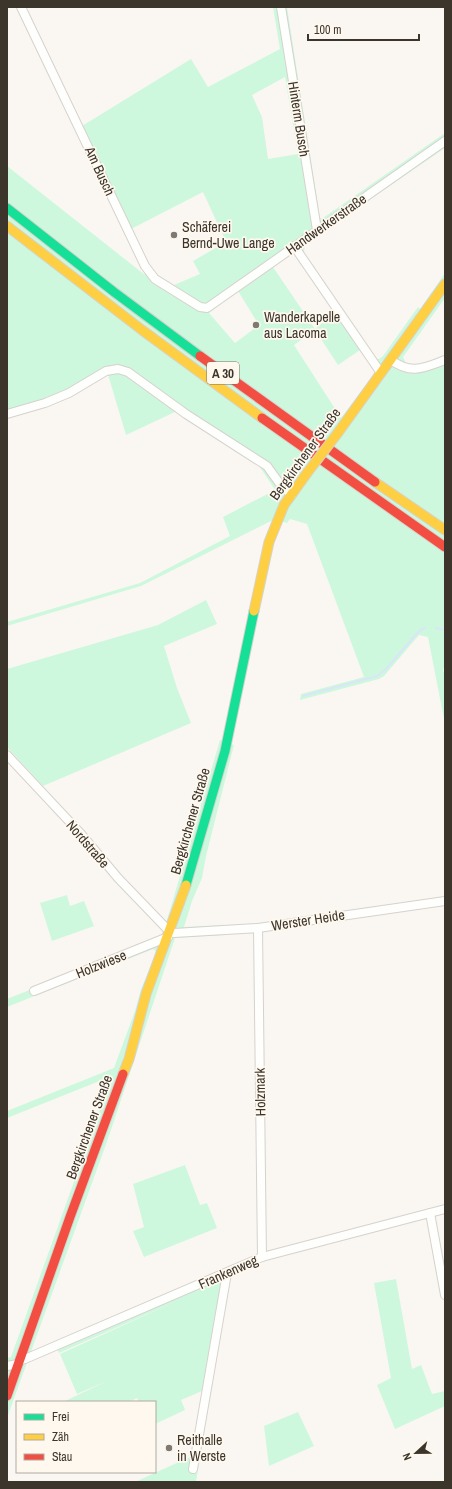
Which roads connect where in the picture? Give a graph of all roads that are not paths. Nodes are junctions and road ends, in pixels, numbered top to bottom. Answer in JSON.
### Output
{"nodes":[{"id":1,"x":21,"y":7,"type":"edge"},
{"id":2,"x":281,"y":7,"type":"edge"},
{"id":3,"x":445,"y":141,"type":"edge"},
{"id":4,"x":7,"y":208,"type":"edge"},
{"id":5,"x":7,"y":226,"type":"edge"},
{"id":6,"x":317,"y":230,"type":"junction"},
{"id":7,"x":294,"y":246,"type":"junction"},
{"id":8,"x":445,"y":284,"type":"edge"},
{"id":9,"x":207,"y":308,"type":"joint"},
{"id":10,"x":391,"y":360,"type":"junction"},
{"id":11,"x":445,"y":360,"type":"edge"},
{"id":12,"x":381,"y":374,"type":"junction"},
{"id":13,"x":7,"y":414,"type":"edge"},
{"id":14,"x":292,"y":495,"type":"junction"},
{"id":15,"x":445,"y":530,"type":"edge"},
{"id":16,"x":445,"y":547,"type":"edge"},
{"id":17,"x":7,"y":755,"type":"edge"},
{"id":18,"x":445,"y":901,"type":"edge"},
{"id":19,"x":258,"y":928,"type":"junction"},
{"id":20,"x":169,"y":934,"type":"junction"},
{"id":21,"x":34,"y":991,"type":"dead end"},
{"id":22,"x":445,"y":1209,"type":"edge"},
{"id":23,"x":430,"y":1212,"type":"junction"},
{"id":24,"x":262,"y":1257,"type":"junction"},
{"id":25,"x":227,"y":1273,"type":"junction"},
{"id":26,"x":445,"y":1295,"type":"edge"},
{"id":27,"x":19,"y":1362,"type":"junction"},
{"id":28,"x":7,"y":1366,"type":"edge"},
{"id":29,"x":7,"y":1396,"type":"edge"},
{"id":30,"x":193,"y":1469,"type":"dead end"}],
"edges":[{"from":1,"to":9,"type":"street","name":"Am Busch"},
{"from":2,"to":6,"type":"street","name":"Hinterm Busch"},
{"from":3,"to":6,"type":"street","name":"Handwerkerstraße"},
{"from":4,"to":15,"type":"main road","number":"A 30"},
{"from":5,"to":16,"type":"main road","number":"A 30"},
{"from":6,"to":7,"type":"street","name":"Handwerkerstraße"},
{"from":7,"to":9,"type":"street","name":"Handwerkerstraße"},
{"from":7,"to":12,"type":"street"},
{"from":8,"to":10,"type":"main road","name":"Bergkirchener Straße"},
{"from":10,"to":11,"type":"street"},
{"from":10,"to":12,"type":"main road","name":"Bergkirchener Straße"},
{"from":12,"to":14,"type":"main road","name":"Bergkirchener Straße","bridge":true},
{"from":13,"to":14,"type":"street"},
{"from":14,"to":20,"type":"main road","name":"Bergkirchener Straße"},
{"from":17,"to":20,"type":"street","name":"Nordstraße"},
{"from":18,"to":19,"type":"street","name":"Werster Heide"},
{"from":19,"to":20,"type":"street","name":"Werster Heide"},
{"from":19,"to":24,"type":"street","name":"Holzmark"},
{"from":20,"to":21,"type":"street","name":"Holzwiese"},
{"from":20,"to":27,"type":"main road","name":"Bergkirchener Straße"},
{"from":22,"to":23,"type":"street","name":"Frankenweg"},
{"from":23,"to":24,"type":"street","name":"Frankenweg"},
{"from":23,"to":26,"type":"street"},
{"from":24,"to":25,"type":"street","name":"Frankenweg"},
{"from":25,"to":27,"type":"street","name":"Frankenweg"},
{"from":25,"to":30,"type":"street"},
{"from":27,"to":28,"type":"street","name":"Frankenweg"},
{"from":27,"to":29,"type":"main road","name":"Bergkirchener Straße"}]}
